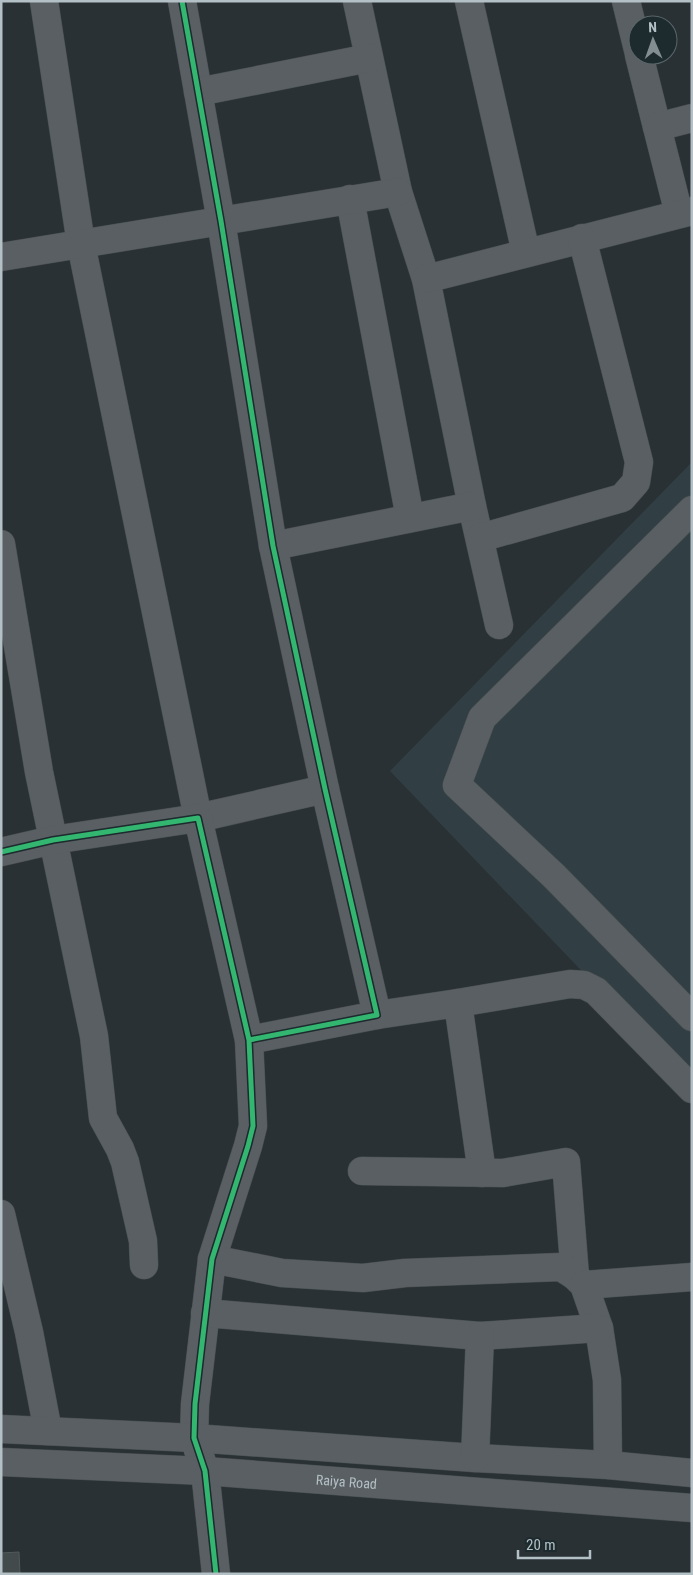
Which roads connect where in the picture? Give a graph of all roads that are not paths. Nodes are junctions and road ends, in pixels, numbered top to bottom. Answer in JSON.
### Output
{"nodes":[{"id":1,"x":44,"y":1,"type":"edge"},
{"id":2,"x":182,"y":1,"type":"edge"},
{"id":3,"x":357,"y":1,"type":"edge"},
{"id":4,"x":468,"y":1,"type":"edge"},
{"id":5,"x":626,"y":1,"type":"edge"},
{"id":6,"x":629,"y":15,"type":"edge"},
{"id":7,"x":369,"y":58,"type":"junction"},
{"id":8,"x":642,"y":65,"type":"edge"},
{"id":9,"x":198,"y":92,"type":"junction"},
{"id":10,"x":692,"y":118,"type":"edge"},
{"id":11,"x":657,"y":127,"type":"junction"},
{"id":12,"x":398,"y":192,"type":"junction"},
{"id":13,"x":350,"y":199,"type":"junction"},
{"id":14,"x":685,"y":213,"type":"edge"},
{"id":15,"x":221,"y":221,"type":"junction"},
{"id":16,"x":582,"y":238,"type":"junction"},
{"id":17,"x":82,"y":244,"type":"junction"},
{"id":18,"x":526,"y":253,"type":"junction"},
{"id":19,"x":1,"y":257,"type":"edge"},
{"id":20,"x":426,"y":279,"type":"junction"},
{"id":21,"x":472,"y":506,"type":"junction"},
{"id":22,"x":692,"y":510,"type":"edge"},
{"id":23,"x":410,"y":518,"type":"junction"},
{"id":24,"x":480,"y":538,"type":"junction"},
{"id":25,"x":1,"y":544,"type":"edge"},
{"id":26,"x":273,"y":546,"type":"junction"},
{"id":27,"x":499,"y":625,"type":"dead end"},
{"id":28,"x":325,"y":789,"type":"junction"},
{"id":29,"x":198,"y":818,"type":"junction"},
{"id":30,"x":53,"y":840,"type":"junction"},
{"id":31,"x":1,"y":852,"type":"edge"},
{"id":32,"x":458,"y":1004,"type":"junction"},
{"id":33,"x":377,"y":1015,"type":"junction"},
{"id":34,"x":692,"y":1017,"type":"edge"},
{"id":35,"x":249,"y":1040,"type":"junction"},
{"id":36,"x":692,"y":1089,"type":"edge"},
{"id":37,"x":362,"y":1171,"type":"dead end"},
{"id":38,"x":482,"y":1173,"type":"junction"},
{"id":39,"x":1,"y":1214,"type":"edge"},
{"id":40,"x":212,"y":1259,"type":"junction"},
{"id":41,"x":144,"y":1265,"type":"dead end"},
{"id":42,"x":692,"y":1277,"type":"edge"},
{"id":43,"x":580,"y":1281,"type":"junction"},
{"id":44,"x":205,"y":1313,"type":"junction"},
{"id":45,"x":599,"y":1328,"type":"junction"},
{"id":46,"x":480,"y":1336,"type":"junction"},
{"id":47,"x":1,"y":1429,"type":"edge"},
{"id":48,"x":48,"y":1431,"type":"junction"},
{"id":49,"x":194,"y":1438,"type":"junction"},
{"id":50,"x":474,"y":1458,"type":"junction"},
{"id":51,"x":1,"y":1462,"type":"edge"},
{"id":52,"x":608,"y":1465,"type":"junction"},
{"id":53,"x":204,"y":1471,"type":"junction"},
{"id":54,"x":692,"y":1473,"type":"edge"},
{"id":55,"x":692,"y":1502,"type":"edge"},
{"id":56,"x":691,"y":1508,"type":"edge"},
{"id":57,"x":692,"y":1523,"type":"edge"},
{"id":58,"x":216,"y":1574,"type":"edge"}],
"edges":[{"from":1,"to":17,"type":"street"},
{"from":2,"to":9,"type":"street"},
{"from":3,"to":7,"type":"street"},
{"from":4,"to":18,"type":"street"},
{"from":5,"to":6,"type":"street"},
{"from":7,"to":9,"type":"street"},
{"from":7,"to":12,"type":"street"},
{"from":8,"to":11,"type":"street"},
{"from":9,"to":15,"type":"street"},
{"from":10,"to":11,"type":"street"},
{"from":11,"to":14,"type":"street"},
{"from":12,"to":13,"type":"street"},
{"from":12,"to":20,"type":"street"},
{"from":13,"to":15,"type":"street"},
{"from":13,"to":23,"type":"street"},
{"from":14,"to":16,"type":"street"},
{"from":15,"to":17,"type":"street"},
{"from":15,"to":26,"type":"street"},
{"from":16,"to":18,"type":"street"},
{"from":16,"to":24,"type":"street"},
{"from":17,"to":19,"type":"street"},
{"from":17,"to":29,"type":"street"},
{"from":18,"to":20,"type":"street"},
{"from":20,"to":21,"type":"street"},
{"from":21,"to":23,"type":"street"},
{"from":21,"to":24,"type":"street"},
{"from":22,"to":34,"type":"street"},
{"from":23,"to":26,"type":"street"},
{"from":24,"to":27,"type":"street"},
{"from":25,"to":30,"type":"street"},
{"from":26,"to":28,"type":"street"},
{"from":28,"to":29,"type":"street"},
{"from":28,"to":33,"type":"street"},
{"from":29,"to":30,"type":"street"},
{"from":29,"to":35,"type":"street"},
{"from":30,"to":31,"type":"street"},
{"from":30,"to":41,"type":"street"},
{"from":32,"to":33,"type":"street"},
{"from":32,"to":36,"type":"street"},
{"from":32,"to":38,"type":"street"},
{"from":33,"to":35,"type":"street"},
{"from":35,"to":40,"type":"street"},
{"from":37,"to":38,"type":"street"},
{"from":38,"to":43,"type":"street"},
{"from":39,"to":48,"type":"street"},
{"from":40,"to":43,"type":"street"},
{"from":40,"to":44,"type":"street"},
{"from":42,"to":43,"type":"street"},
{"from":43,"to":45,"type":"street"},
{"from":44,"to":46,"type":"street"},
{"from":44,"to":49,"type":"street"},
{"from":45,"to":46,"type":"street"},
{"from":45,"to":52,"type":"street"},
{"from":46,"to":50,"type":"street"},
{"from":47,"to":48,"type":"street"},
{"from":48,"to":49,"type":"street"},
{"from":49,"to":50,"type":"street"},
{"from":49,"to":53,"type":"street"},
{"from":50,"to":52,"type":"street"},
{"from":51,"to":53,"type":"street","name":"Raiya Road"},
{"from":52,"to":54,"type":"street"},
{"from":53,"to":56,"type":"street","name":"Raiya Road"},
{"from":53,"to":58,"type":"street"},
{"from":55,"to":56,"type":"street"},
{"from":56,"to":57,"type":"street"}]}
